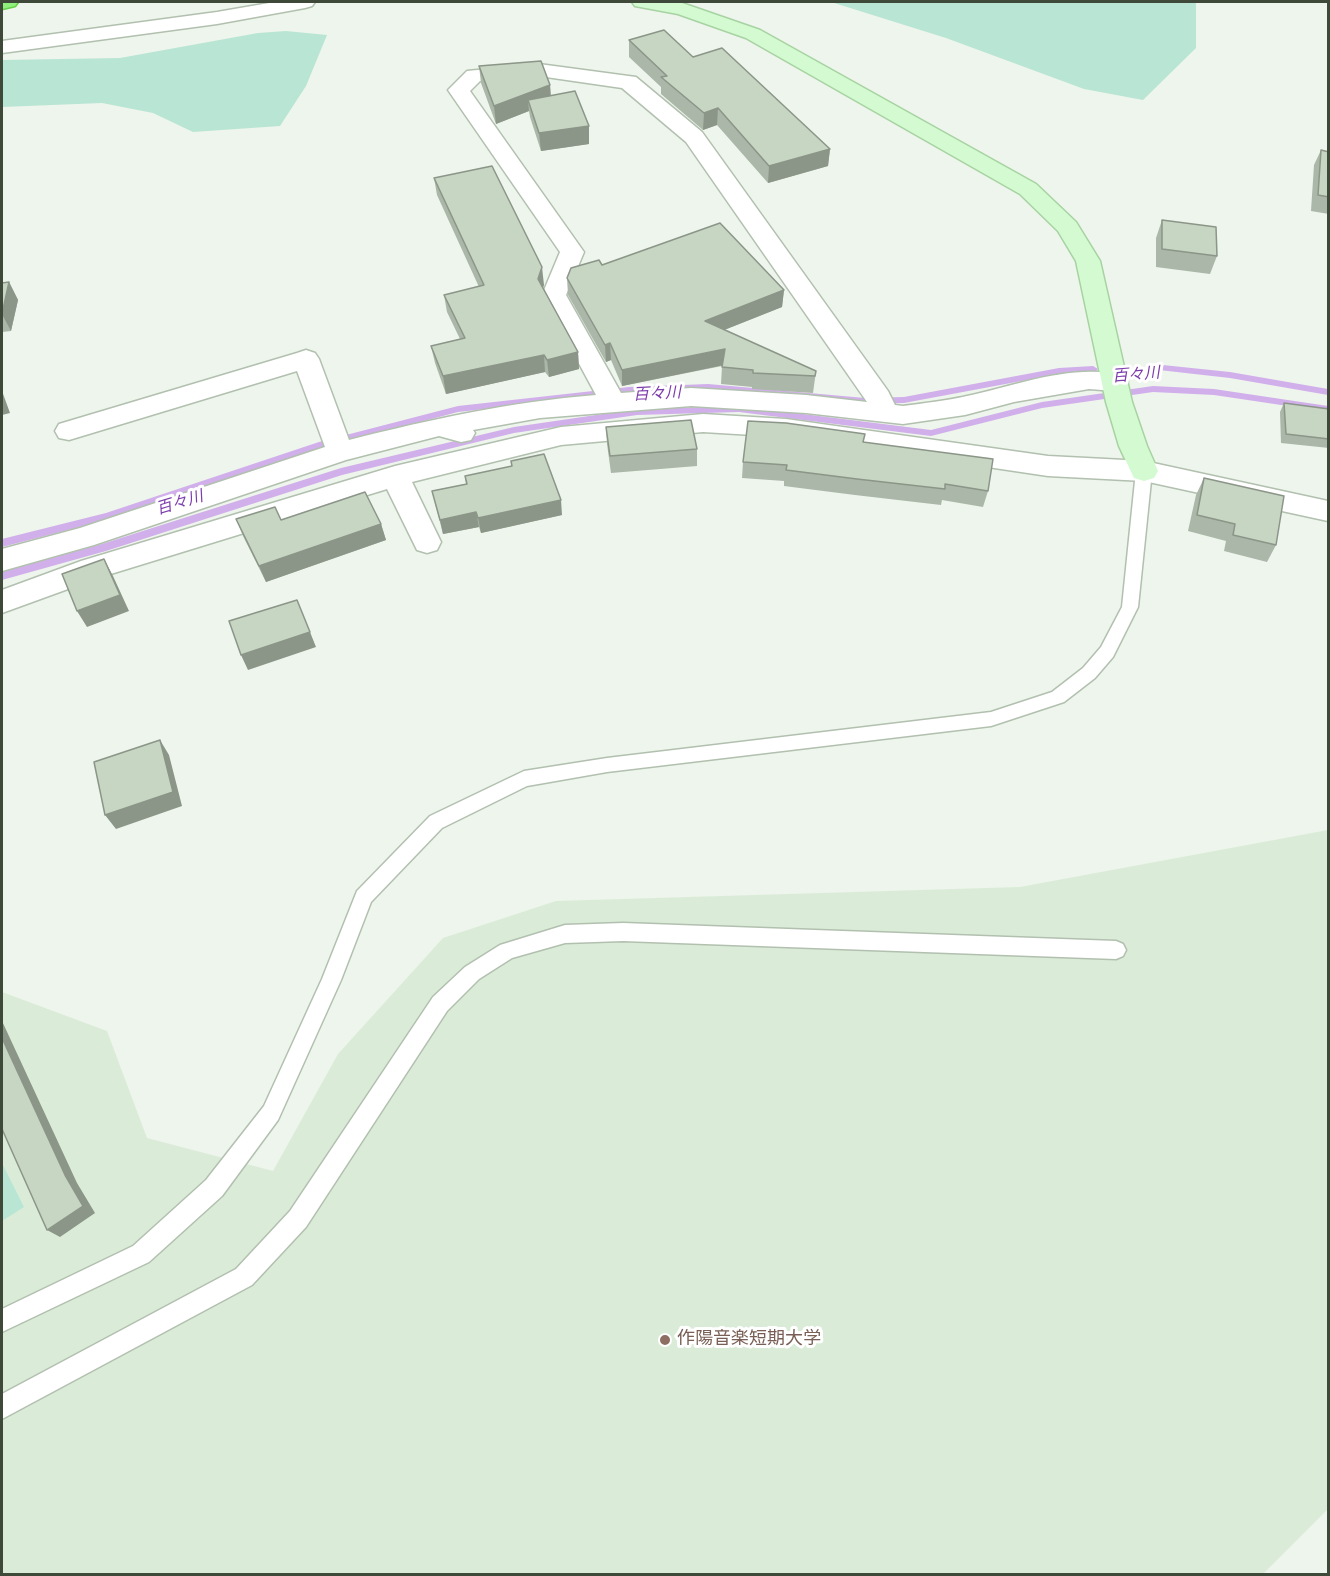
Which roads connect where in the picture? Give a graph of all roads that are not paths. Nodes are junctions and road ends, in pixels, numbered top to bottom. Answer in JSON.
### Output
{"nodes":[{"id":1,"x":8,"y":2,"type":"edge"},
{"id":2,"x":305,"y":2,"type":"edge"},
{"id":3,"x":642,"y":2,"type":"edge"},
{"id":4,"x":2,"y":3,"type":"edge"},
{"id":5,"x":2,"y":47,"type":"edge"},
{"id":6,"x":1117,"y":390,"type":"junction"},
{"id":7,"x":610,"y":396,"type":"junction"},
{"id":8,"x":893,"y":419,"type":"junction"},
{"id":9,"x":447,"y":428,"type":"junction"},
{"id":10,"x":69,"y":431,"type":"dead end"},
{"id":11,"x":338,"y":444,"type":"junction"},
{"id":12,"x":505,"y":447,"type":"junction"},
{"id":13,"x":1144,"y":471,"type":"junction"},
{"id":14,"x":395,"y":476,"type":"junction"},
{"id":15,"x":1329,"y":512,"type":"edge"},
{"id":16,"x":84,"y":537,"type":"junction"},
{"id":17,"x":427,"y":542,"type":"dead end"},
{"id":18,"x":2,"y":560,"type":"edge"},
{"id":19,"x":91,"y":569,"type":"junction"},
{"id":20,"x":2,"y":602,"type":"edge"},
{"id":21,"x":1116,"y":950,"type":"dead end"},
{"id":22,"x":2,"y":1321,"type":"edge"},
{"id":23,"x":2,"y":1407,"type":"edge"}],
"edges":[{"from":1,"to":4,"type":"highway"},
{"from":2,"to":5,"type":"street"},
{"from":3,"to":6,"type":"street"},
{"from":6,"to":8,"type":"street"},
{"from":6,"to":13,"type":"street"},
{"from":7,"to":8,"type":"street"},
{"from":7,"to":8,"type":"street"},
{"from":7,"to":9,"type":"street"},
{"from":8,"to":12,"type":"street"},
{"from":8,"to":13,"type":"street"},
{"from":9,"to":11,"type":"street"},
{"from":9,"to":12,"type":"street"},
{"from":10,"to":11,"type":"street"},
{"from":11,"to":16,"type":"street"},
{"from":12,"to":14,"type":"street"},
{"from":13,"to":15,"type":"street"},
{"from":13,"to":22,"type":"lane"},
{"from":14,"to":17,"type":"street"},
{"from":14,"to":19,"type":"street"},
{"from":16,"to":18,"type":"street"},
{"from":16,"to":19,"type":"street"},
{"from":19,"to":20,"type":"street"},
{"from":21,"to":23,"type":"lane"}]}
